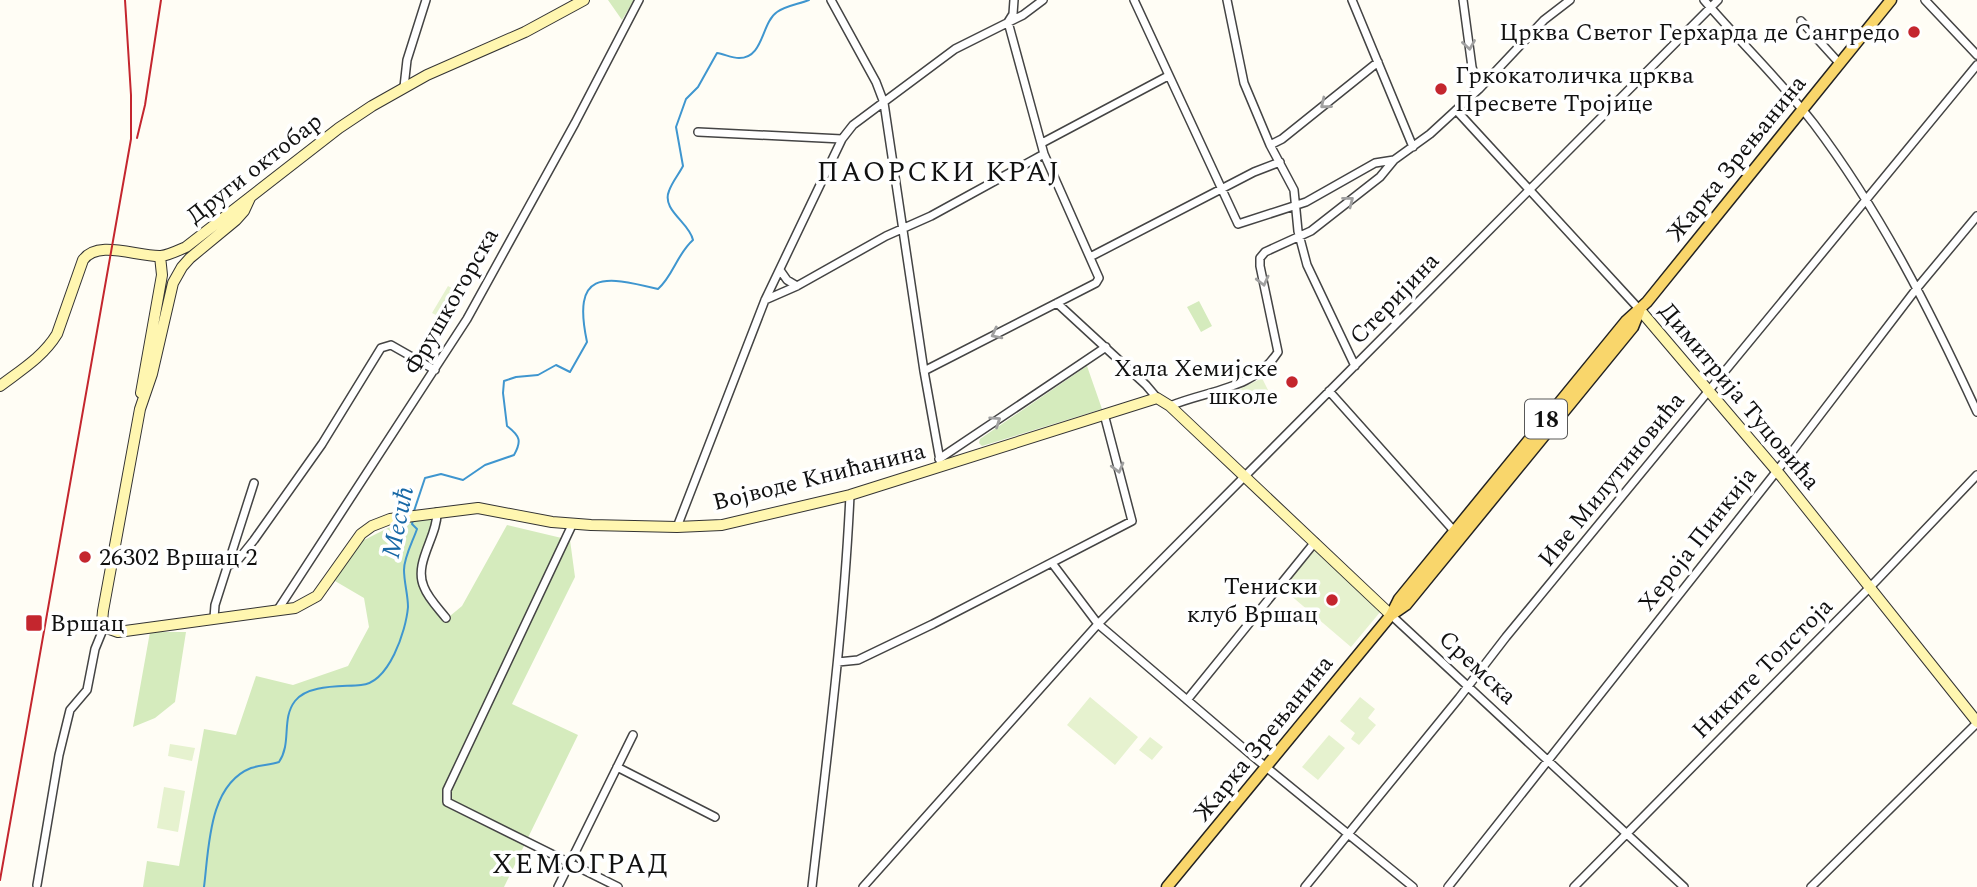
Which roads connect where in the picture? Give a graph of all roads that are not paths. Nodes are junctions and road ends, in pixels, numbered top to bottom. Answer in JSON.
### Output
{"nodes":[{"id":1,"x":426,"y":0,"type":"edge"},
{"id":2,"x":584,"y":0,"type":"edge"},
{"id":3,"x":639,"y":0,"type":"edge"},
{"id":4,"x":831,"y":0,"type":"edge"},
{"id":5,"x":1043,"y":0,"type":"edge"},
{"id":6,"x":1134,"y":0,"type":"edge"},
{"id":7,"x":1227,"y":0,"type":"edge"},
{"id":8,"x":1352,"y":0,"type":"edge"},
{"id":9,"x":1463,"y":0,"type":"edge"},
{"id":10,"x":1570,"y":0,"type":"edge"},
{"id":11,"x":1704,"y":0,"type":"edge"},
{"id":12,"x":1718,"y":0,"type":"edge"},
{"id":13,"x":1891,"y":0,"type":"edge"},
{"id":14,"x":1925,"y":0,"type":"edge"},
{"id":15,"x":1014,"y":4,"type":"edge"},
{"id":16,"x":1710,"y":8,"type":"junction"},
{"id":17,"x":1023,"y":15,"type":"junction"},
{"id":18,"x":1008,"y":22,"type":"junction"},
{"id":19,"x":1801,"y":22,"type":"dead end"},
{"id":20,"x":1977,"y":55,"type":"edge"},
{"id":21,"x":1378,"y":62,"type":"junction"},
{"id":22,"x":1840,"y":64,"type":"junction"},
{"id":23,"x":1977,"y":65,"type":"edge"},
{"id":24,"x":1168,"y":76,"type":"junction"},
{"id":25,"x":404,"y":87,"type":"junction"},
{"id":26,"x":1479,"y":89,"type":"junction"},
{"id":27,"x":884,"y":103,"type":"junction"},
{"id":28,"x":1457,"y":110,"type":"junction"},
{"id":29,"x":1802,"y":110,"type":"junction"},
{"id":30,"x":698,"y":132,"type":"dead end"},
{"id":31,"x":842,"y":139,"type":"junction"},
{"id":32,"x":1042,"y":143,"type":"junction"},
{"id":33,"x":1270,"y":145,"type":"junction"},
{"id":34,"x":1413,"y":147,"type":"junction"},
{"id":35,"x":1045,"y":154,"type":"junction"},
{"id":36,"x":1394,"y":160,"type":"junction"},
{"id":37,"x":1280,"y":162,"type":"junction"},
{"id":38,"x":1222,"y":190,"type":"junction"},
{"id":39,"x":1528,"y":190,"type":"junction"},
{"id":40,"x":250,"y":198,"type":"junction"},
{"id":41,"x":1867,"y":200,"type":"junction"},
{"id":42,"x":1297,"y":205,"type":"junction"},
{"id":43,"x":1977,"y":216,"type":"edge"},
{"id":44,"x":902,"y":229,"type":"junction"},
{"id":45,"x":1299,"y":236,"type":"junction"},
{"id":46,"x":160,"y":256,"type":"junction"},
{"id":47,"x":1090,"y":257,"type":"junction"},
{"id":48,"x":780,"y":270,"type":"junction"},
{"id":49,"x":797,"y":286,"type":"junction"},
{"id":50,"x":1917,"y":288,"type":"junction"},
{"id":51,"x":765,"y":300,"type":"junction"},
{"id":52,"x":1057,"y":303,"type":"junction"},
{"id":53,"x":1640,"y":310,"type":"junction"},
{"id":54,"x":1106,"y":347,"type":"junction"},
{"id":55,"x":149,"y":363,"type":"junction"},
{"id":56,"x":1355,"y":366,"type":"junction"},
{"id":57,"x":435,"y":370,"type":"junction"},
{"id":58,"x":924,"y":371,"type":"junction"},
{"id":59,"x":0,"y":386,"type":"edge"},
{"id":60,"x":1329,"y":391,"type":"junction"},
{"id":61,"x":1708,"y":391,"type":"junction"},
{"id":62,"x":1157,"y":398,"type":"junction"},
{"id":63,"x":1170,"y":406,"type":"junction"},
{"id":64,"x":140,"y":408,"type":"junction"},
{"id":65,"x":1977,"y":412,"type":"edge"},
{"id":66,"x":1104,"y":414,"type":"junction"},
{"id":67,"x":971,"y":438,"type":"junction"},
{"id":68,"x":978,"y":455,"type":"junction"},
{"id":69,"x":940,"y":463,"type":"junction"},
{"id":70,"x":1776,"y":471,"type":"junction"},
{"id":71,"x":1977,"y":475,"type":"edge"},
{"id":72,"x":1244,"y":476,"type":"junction"},
{"id":73,"x":254,"y":483,"type":"dead end"},
{"id":74,"x":849,"y":495,"type":"junction"},
{"id":75,"x":437,"y":512,"type":"junction"},
{"id":76,"x":573,"y":523,"type":"junction"},
{"id":77,"x":677,"y":527,"type":"junction"},
{"id":78,"x":1455,"y":532,"type":"junction"},
{"id":79,"x":1315,"y":542,"type":"junction"},
{"id":80,"x":1052,"y":563,"type":"junction"},
{"id":81,"x":228,"y":566,"type":"junction"},
{"id":82,"x":1869,"y":588,"type":"junction"},
{"id":83,"x":277,"y":611,"type":"junction"},
{"id":84,"x":1391,"y":615,"type":"junction"},
{"id":85,"x":214,"y":618,"type":"junction"},
{"id":86,"x":446,"y":618,"type":"dead end"},
{"id":87,"x":1098,"y":624,"type":"junction"},
{"id":88,"x":104,"y":627,"type":"junction"},
{"id":89,"x":838,"y":662,"type":"junction"},
{"id":90,"x":1468,"y":685,"type":"junction"},
{"id":91,"x":1187,"y":700,"type":"junction"},
{"id":92,"x":1977,"y":723,"type":"edge"},
{"id":93,"x":632,"y":735,"type":"dead end"},
{"id":94,"x":1547,"y":760,"type":"junction"},
{"id":95,"x":617,"y":767,"type":"junction"},
{"id":96,"x":1266,"y":767,"type":"junction"},
{"id":97,"x":715,"y":817,"type":"dead end"},
{"id":98,"x":1348,"y":833,"type":"junction"},
{"id":99,"x":1626,"y":833,"type":"junction"},
{"id":100,"x":570,"y":863,"type":"junction"},
{"id":101,"x":37,"y":885,"type":"dead end"},
{"id":102,"x":558,"y":887,"type":"edge"},
{"id":103,"x":618,"y":887,"type":"edge"},
{"id":104,"x":812,"y":887,"type":"edge"},
{"id":105,"x":863,"y":887,"type":"edge"},
{"id":106,"x":1167,"y":887,"type":"edge"},
{"id":107,"x":1305,"y":887,"type":"edge"},
{"id":108,"x":1413,"y":887,"type":"edge"},
{"id":109,"x":1448,"y":887,"type":"edge"},
{"id":110,"x":1574,"y":887,"type":"edge"},
{"id":111,"x":1684,"y":887,"type":"edge"},
{"id":112,"x":1811,"y":887,"type":"edge"}],
"edges":[{"from":1,"to":25,"type":"street"},
{"from":2,"to":25,"type":"street","name":"Други октобар"},
{"from":3,"to":57,"type":"street","name":"Фрушкогорска"},
{"from":4,"to":27,"type":"street"},
{"from":5,"to":17,"type":"street"},
{"from":6,"to":24,"type":"street"},
{"from":7,"to":33,"type":"street"},
{"from":8,"to":21,"type":"street"},
{"from":9,"to":26,"type":"street","one_way":true},
{"from":10,"to":26,"type":"street"},
{"from":11,"to":16,"type":"street"},
{"from":12,"to":16,"type":"street","name":"Стеријина"},
{"from":13,"to":22,"type":"main road","name":"Жарка Зрењанина","number":"18"},
{"from":14,"to":20,"type":"street"},
{"from":15,"to":17,"type":"street"},
{"from":15,"to":18,"type":"street"},
{"from":16,"to":29,"type":"street"},
{"from":16,"to":39,"type":"street","name":"Стеријина"},
{"from":17,"to":18,"type":"street"},
{"from":18,"to":27,"type":"street"},
{"from":18,"to":32,"type":"street"},
{"from":19,"to":22,"type":"street"},
{"from":21,"to":33,"type":"street","one_way":true},
{"from":21,"to":34,"type":"street"},
{"from":22,"to":29,"type":"main road","name":"Жарка Зрењанина","number":"18"},
{"from":23,"to":41,"type":"street","name":"Иве Милутиновића"},
{"from":24,"to":32,"type":"street"},
{"from":24,"to":38,"type":"street"},
{"from":25,"to":40,"type":"street","name":"Други октобар"},
{"from":26,"to":28,"type":"street"},
{"from":27,"to":31,"type":"street"},
{"from":27,"to":44,"type":"street"},
{"from":28,"to":34,"type":"street"},
{"from":28,"to":39,"type":"street","name":"Димитрија Туцовића"},
{"from":29,"to":41,"type":"street"},
{"from":29,"to":53,"type":"main road","name":"Жарка Зрењанина","number":"18"},
{"from":30,"to":31,"type":"street"},
{"from":31,"to":48,"type":"street"},
{"from":32,"to":35,"type":"street"},
{"from":33,"to":37,"type":"street"},
{"from":34,"to":36,"type":"street"},
{"from":35,"to":44,"type":"street"},
{"from":35,"to":47,"type":"street"},
{"from":36,"to":42,"type":"street"},
{"from":45,"to":36,"type":"street","one_way":true},
{"from":37,"to":38,"type":"street"},
{"from":37,"to":42,"type":"street"},
{"from":38,"to":42,"type":"street"},
{"from":38,"to":47,"type":"street"},
{"from":39,"to":53,"type":"street","name":"Димитрија Туцовића"},
{"from":39,"to":56,"type":"street","name":"Стеријина"},
{"from":40,"to":46,"type":"street","name":"Други октобар"},
{"from":40,"to":55,"type":"street"},
{"from":41,"to":50,"type":"street"},
{"from":41,"to":61,"type":"street","name":"Иве Милутиновића"},
{"from":42,"to":45,"type":"street"},
{"from":43,"to":50,"type":"street","name":"Хероја Пинкија"},
{"from":44,"to":49,"type":"street"},
{"from":44,"to":58,"type":"street"},
{"from":45,"to":56,"type":"street"},
{"from":45,"to":63,"type":"street","one_way":true},
{"from":46,"to":55,"type":"street"},
{"from":46,"to":59,"type":"street","name":"Други октобар"},
{"from":47,"to":52,"type":"street"},
{"from":48,"to":49,"type":"street"},
{"from":48,"to":51,"type":"street"},
{"from":49,"to":51,"type":"street"},
{"from":50,"to":65,"type":"street"},
{"from":50,"to":70,"type":"street","name":"Хероја Пинкија"},
{"from":51,"to":77,"type":"street"},
{"from":52,"to":54,"type":"street"},
{"from":52,"to":58,"type":"street","one_way":true},
{"from":53,"to":61,"type":"street","name":"Димитрија Туцовића"},
{"from":53,"to":78,"type":"main road","name":"Жарка Зрењанина","number":"18"},
{"from":53,"to":84,"type":"main road","name":"Жарка Зрењанина","number":"18"},
{"from":54,"to":62,"type":"street"},
{"from":67,"to":54,"type":"street","name":"Војводе Книћанина","one_way":true},
{"from":55,"to":64,"type":"street"},
{"from":55,"to":64,"type":"street"},
{"from":56,"to":60,"type":"street","name":"Стеријина"},
{"from":57,"to":81,"type":"street"},
{"from":57,"to":83,"type":"street","name":"Фрушкогорска"},
{"from":58,"to":69,"type":"street"},
{"from":60,"to":72,"type":"street","name":"Стеријина"},
{"from":60,"to":78,"type":"street"},
{"from":61,"to":70,"type":"street","name":"Димитрија Туцовића"},
{"from":61,"to":90,"type":"street","name":"Иве Милутиновића"},
{"from":62,"to":63,"type":"street","name":"Сремска"},
{"from":62,"to":66,"type":"street","name":"Војводе Книћанина"},
{"from":63,"to":72,"type":"street","name":"Сремска"},
{"from":64,"to":88,"type":"street"},
{"from":66,"to":68,"type":"street","name":"Војводе Книћанина"},
{"from":66,"to":80,"type":"street","one_way":true},
{"from":67,"to":68,"type":"street"},
{"from":67,"to":69,"type":"street","name":"Војводе Книћанина"},
{"from":68,"to":69,"type":"street","name":"Војводе Книћанина"},
{"from":69,"to":74,"type":"street","name":"Војводе Книћанина"},
{"from":70,"to":82,"type":"street","name":"Димитрија Туцовића"},
{"from":70,"to":94,"type":"street","name":"Хероја Пинкија"},
{"from":71,"to":82,"type":"street","name":"Никите Толстоја"},
{"from":72,"to":79,"type":"street","name":"Сремска"},
{"from":72,"to":87,"type":"street","name":"Стеријина"},
{"from":73,"to":81,"type":"street"},
{"from":74,"to":77,"type":"street","name":"Војводе Книћанина"},
{"from":74,"to":89,"type":"street"},
{"from":75,"to":76,"type":"street","name":"Војводе Книћанина"},
{"from":75,"to":83,"type":"street","name":"Војводе Книћанина"},
{"from":75,"to":86,"type":"street"},
{"from":76,"to":77,"type":"street","name":"Војводе Книћанина"},
{"from":76,"to":100,"type":"street"},
{"from":78,"to":84,"type":"main road","name":"Жарка Зрењанина","number":"18"},
{"from":79,"to":84,"type":"street","name":"Сремска"},
{"from":79,"to":91,"type":"street"},
{"from":80,"to":87,"type":"street"},
{"from":80,"to":89,"type":"street"},
{"from":81,"to":85,"type":"street"},
{"from":82,"to":92,"type":"street","name":"Димитрија Туцовића"},
{"from":82,"to":99,"type":"street","name":"Никите Толстоја"},
{"from":83,"to":85,"type":"street","name":"Војводе Книћанина"},
{"from":84,"to":90,"type":"street","name":"Сремска"},
{"from":84,"to":96,"type":"main road","name":"Жарка Зрењанина","number":"18"},
{"from":85,"to":88,"type":"street","name":"Војводе Книћанина"},
{"from":87,"to":91,"type":"street"},
{"from":87,"to":105,"type":"street","name":"Стеријина"},
{"from":88,"to":101,"type":"street"},
{"from":89,"to":104,"type":"street"},
{"from":90,"to":94,"type":"street","name":"Сремска"},
{"from":90,"to":98,"type":"street","name":"Иве Милутиновића"},
{"from":91,"to":96,"type":"street"},
{"from":92,"to":112,"type":"street"},
{"from":93,"to":95,"type":"street"},
{"from":94,"to":99,"type":"street","name":"Сремска"},
{"from":94,"to":109,"type":"street","name":"Хероја Пинкија"},
{"from":95,"to":97,"type":"street"},
{"from":95,"to":100,"type":"street"},
{"from":96,"to":98,"type":"street"},
{"from":96,"to":106,"type":"main road","name":"Жарка Зрењанина","number":"18"},
{"from":98,"to":107,"type":"street","name":"Иве Милутиновића"},
{"from":98,"to":108,"type":"street"},
{"from":99,"to":110,"type":"street","name":"Никите Толстоја"},
{"from":99,"to":111,"type":"street","name":"Сремска"},
{"from":100,"to":102,"type":"street"},
{"from":100,"to":103,"type":"street"}]}
